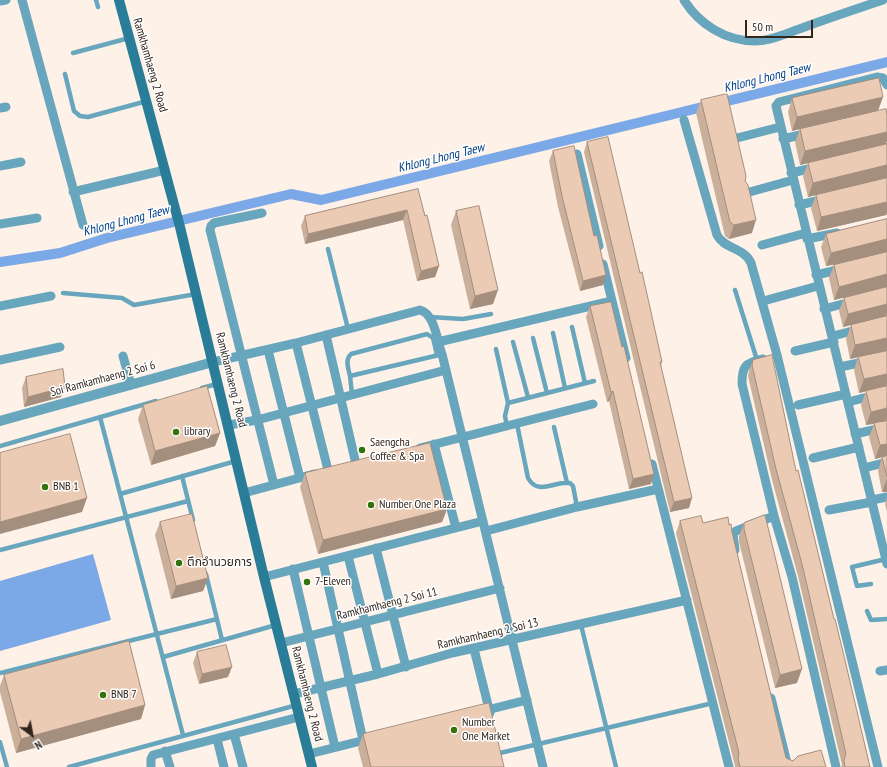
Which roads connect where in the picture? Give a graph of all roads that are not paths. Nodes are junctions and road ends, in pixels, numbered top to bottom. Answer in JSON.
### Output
{"nodes":[{"id":1,"x":6,"y":0,"type":"edge"},
{"id":2,"x":22,"y":0,"type":"edge"},
{"id":3,"x":96,"y":0,"type":"edge"},
{"id":4,"x":119,"y":0,"type":"edge"},
{"id":5,"x":684,"y":0,"type":"edge"},
{"id":6,"x":883,"y":0,"type":"edge"},
{"id":7,"x":0,"y":1,"type":"edge"},
{"id":8,"x":860,"y":3,"type":"edge"},
{"id":9,"x":98,"y":7,"type":"dead end"},
{"id":10,"x":129,"y":38,"type":"junction"},
{"id":11,"x":73,"y":53,"type":"dead end"},
{"id":12,"x":65,"y":74,"type":"dead end"},
{"id":13,"x":887,"y":85,"type":"edge"},
{"id":14,"x":147,"y":101,"type":"junction"},
{"id":15,"x":684,"y":120,"type":"dead end"},
{"id":16,"x":780,"y":127,"type":"junction"},
{"id":17,"x":820,"y":130,"type":"edge"},
{"id":18,"x":737,"y":138,"type":"edge"},
{"id":19,"x":783,"y":139,"type":"junction"},
{"id":20,"x":577,"y":154,"type":"edge"},
{"id":21,"x":21,"y":162,"type":"dead end"},
{"id":22,"x":828,"y":164,"type":"edge"},
{"id":23,"x":0,"y":166,"type":"edge"},
{"id":24,"x":165,"y":170,"type":"junction"},
{"id":25,"x":792,"y":176,"type":"junction"},
{"id":26,"x":73,"y":192,"type":"junction"},
{"id":27,"x":746,"y":194,"type":"edge"},
{"id":28,"x":836,"y":197,"type":"edge"},
{"id":29,"x":799,"y":206,"type":"junction"},
{"id":30,"x":262,"y":213,"type":"dead end"},
{"id":31,"x":36,"y":218,"type":"dead end"},
{"id":32,"x":0,"y":224,"type":"edge"},
{"id":33,"x":83,"y":225,"type":"dead end"},
{"id":34,"x":844,"y":231,"type":"edge"},
{"id":35,"x":806,"y":236,"type":"junction"},
{"id":36,"x":762,"y":245,"type":"dead end"},
{"id":37,"x":328,"y":249,"type":"dead end"},
{"id":38,"x":851,"y":266,"type":"edge"},
{"id":39,"x":816,"y":276,"type":"junction"},
{"id":40,"x":818,"y":286,"type":"junction"},
{"id":41,"x":735,"y":290,"type":"dead end"},
{"id":42,"x":63,"y":293,"type":"dead end"},
{"id":43,"x":196,"y":294,"type":"junction"},
{"id":44,"x":51,"y":296,"type":"dead end"},
{"id":45,"x":866,"y":298,"type":"edge"},
{"id":46,"x":768,"y":300,"type":"dead end"},
{"id":47,"x":612,"y":301,"type":"junction"},
{"id":48,"x":0,"y":306,"type":"edge"},
{"id":49,"x":824,"y":309,"type":"junction"},
{"id":50,"x":491,"y":314,"type":"dead end"},
{"id":51,"x":430,"y":317,"type":"junction"},
{"id":52,"x":572,"y":327,"type":"dead end"},
{"id":53,"x":867,"y":327,"type":"edge"},
{"id":54,"x":348,"y":329,"type":"junction"},
{"id":55,"x":553,"y":333,"type":"dead end"},
{"id":56,"x":326,"y":335,"type":"junction"},
{"id":57,"x":533,"y":338,"type":"dead end"},
{"id":58,"x":833,"y":339,"type":"junction"},
{"id":59,"x":438,"y":342,"type":"junction"},
{"id":60,"x":513,"y":342,"type":"dead end"},
{"id":61,"x":296,"y":343,"type":"junction"},
{"id":62,"x":60,"y":347,"type":"dead end"},
{"id":63,"x":496,"y":349,"type":"dead end"},
{"id":64,"x":268,"y":350,"type":"junction"},
{"id":65,"x":795,"y":351,"type":"dead end"},
{"id":66,"x":240,"y":355,"type":"junction"},
{"id":67,"x":439,"y":355,"type":"junction"},
{"id":68,"x":777,"y":355,"type":"junction"},
{"id":69,"x":123,"y":356,"type":"dead end"},
{"id":70,"x":887,"y":357,"type":"edge"},
{"id":71,"x":0,"y":360,"type":"edge"},
{"id":72,"x":757,"y":360,"type":"junction"},
{"id":73,"x":213,"y":362,"type":"junction"},
{"id":74,"x":840,"y":367,"type":"junction"},
{"id":75,"x":629,"y":368,"type":"edge"},
{"id":76,"x":446,"y":370,"type":"junction"},
{"id":77,"x":350,"y":376,"type":"junction"},
{"id":78,"x":594,"y":381,"type":"dead end"},
{"id":79,"x":585,"y":383,"type":"junction"},
{"id":80,"x":131,"y":384,"type":"junction"},
{"id":81,"x":216,"y":384,"type":"junction"},
{"id":82,"x":566,"y":388,"type":"junction"},
{"id":83,"x":198,"y":389,"type":"edge"},
{"id":84,"x":887,"y":392,"type":"edge"},
{"id":85,"x":547,"y":393,"type":"junction"},
{"id":86,"x":352,"y":394,"type":"junction"},
{"id":87,"x":340,"y":397,"type":"junction"},
{"id":88,"x":528,"y":398,"type":"junction"},
{"id":89,"x":847,"y":398,"type":"junction"},
{"id":90,"x":160,"y":400,"type":"edge"},
{"id":91,"x":508,"y":403,"type":"junction"},
{"id":92,"x":593,"y":404,"type":"dead end"},
{"id":93,"x":311,"y":405,"type":"junction"},
{"id":94,"x":798,"y":405,"type":"dead end"},
{"id":95,"x":284,"y":411,"type":"junction"},
{"id":96,"x":100,"y":417,"type":"junction"},
{"id":97,"x":257,"y":420,"type":"junction"},
{"id":98,"x":0,"y":421,"type":"edge"},
{"id":99,"x":229,"y":425,"type":"junction"},
{"id":100,"x":512,"y":425,"type":"junction"},
{"id":101,"x":554,"y":427,"type":"dead end"},
{"id":102,"x":887,"y":427,"type":"edge"},
{"id":103,"x":856,"y":434,"type":"junction"},
{"id":104,"x":463,"y":438,"type":"junction"},
{"id":105,"x":434,"y":444,"type":"junction"},
{"id":106,"x":0,"y":446,"type":"edge"},
{"id":107,"x":859,"y":447,"type":"junction"},
{"id":108,"x":413,"y":450,"type":"edge"},
{"id":109,"x":649,"y":451,"type":"edge"},
{"id":110,"x":813,"y":458,"type":"dead end"},
{"id":111,"x":238,"y":461,"type":"junction"},
{"id":112,"x":887,"y":462,"type":"edge"},
{"id":113,"x":356,"y":464,"type":"edge"},
{"id":114,"x":864,"y":468,"type":"junction"},
{"id":115,"x":182,"y":476,"type":"junction"},
{"id":116,"x":300,"y":478,"type":"junction"},
{"id":117,"x":567,"y":483,"type":"junction"},
{"id":118,"x":274,"y":485,"type":"junction"},
{"id":119,"x":658,"y":488,"type":"junction"},
{"id":120,"x":244,"y":493,"type":"junction"},
{"id":121,"x":120,"y":494,"type":"junction"},
{"id":122,"x":887,"y":497,"type":"edge"},
{"id":123,"x":188,"y":500,"type":"junction"},
{"id":124,"x":872,"y":501,"type":"junction"},
{"id":125,"x":577,"y":507,"type":"junction"},
{"id":126,"x":829,"y":510,"type":"dead end"},
{"id":127,"x":126,"y":516,"type":"junction"},
{"id":128,"x":774,"y":516,"type":"junction"},
{"id":129,"x":483,"y":521,"type":"junction"},
{"id":130,"x":456,"y":528,"type":"junction"},
{"id":131,"x":195,"y":529,"type":"edge"},
{"id":132,"x":486,"y":531,"type":"junction"},
{"id":133,"x":883,"y":532,"type":"edge"},
{"id":134,"x":376,"y":548,"type":"junction"},
{"id":135,"x":0,"y":550,"type":"edge"},
{"id":136,"x":348,"y":556,"type":"junction"},
{"id":137,"x":737,"y":558,"type":"edge"},
{"id":138,"x":323,"y":562,"type":"junction"},
{"id":139,"x":886,"y":562,"type":"edge"},
{"id":140,"x":293,"y":570,"type":"junction"},
{"id":141,"x":205,"y":571,"type":"edge"},
{"id":142,"x":264,"y":577,"type":"junction"},
{"id":143,"x":871,"y":584,"type":"dead end"},
{"id":144,"x":500,"y":588,"type":"junction"},
{"id":145,"x":687,"y":600,"type":"junction"},
{"id":146,"x":867,"y":611,"type":"dead end"},
{"id":147,"x":392,"y":616,"type":"junction"},
{"id":148,"x":217,"y":619,"type":"junction"},
{"id":149,"x":887,"y":619,"type":"edge"},
{"id":150,"x":365,"y":623,"type":"junction"},
{"id":151,"x":277,"y":625,"type":"junction"},
{"id":152,"x":581,"y":625,"type":"junction"},
{"id":153,"x":339,"y":629,"type":"junction"},
{"id":154,"x":157,"y":635,"type":"junction"},
{"id":155,"x":310,"y":637,"type":"junction"},
{"id":156,"x":222,"y":640,"type":"junction"},
{"id":157,"x":512,"y":640,"type":"junction"},
{"id":158,"x":281,"y":644,"type":"junction"},
{"id":159,"x":474,"y":649,"type":"junction"},
{"id":160,"x":163,"y":656,"type":"junction"},
{"id":161,"x":406,"y":667,"type":"junction"},
{"id":162,"x":0,"y":673,"type":"edge"},
{"id":163,"x":378,"y":674,"type":"junction"},
{"id":164,"x":350,"y":681,"type":"junction"},
{"id":165,"x":322,"y":687,"type":"junction"},
{"id":166,"x":769,"y":690,"type":"edge"},
{"id":167,"x":294,"y":694,"type":"junction"},
{"id":168,"x":527,"y":700,"type":"junction"},
{"id":169,"x":713,"y":703,"type":"junction"},
{"id":170,"x":297,"y":705,"type":"junction"},
{"id":171,"x":489,"y":709,"type":"junction"},
{"id":172,"x":467,"y":715,"type":"edge"},
{"id":173,"x":299,"y":717,"type":"junction"},
{"id":174,"x":493,"y":724,"type":"edge"},
{"id":175,"x":607,"y":728,"type":"junction"},
{"id":176,"x":234,"y":734,"type":"junction"},
{"id":177,"x":183,"y":735,"type":"junction"},
{"id":178,"x":385,"y":735,"type":"edge"},
{"id":179,"x":217,"y":739,"type":"junction"},
{"id":180,"x":362,"y":740,"type":"junction"},
{"id":181,"x":0,"y":742,"type":"edge"},
{"id":182,"x":538,"y":744,"type":"junction"},
{"id":183,"x":335,"y":747,"type":"junction"},
{"id":184,"x":165,"y":751,"type":"junction"},
{"id":185,"x":500,"y":753,"type":"edge"},
{"id":186,"x":308,"y":754,"type":"junction"},
{"id":187,"x":7,"y":767,"type":"edge"},
{"id":188,"x":69,"y":767,"type":"edge"},
{"id":189,"x":151,"y":767,"type":"edge"},
{"id":190,"x":170,"y":767,"type":"edge"},
{"id":191,"x":224,"y":767,"type":"edge"},
{"id":192,"x":243,"y":767,"type":"edge"},
{"id":193,"x":312,"y":767,"type":"edge"},
{"id":194,"x":543,"y":767,"type":"edge"},
{"id":195,"x":616,"y":767,"type":"edge"},
{"id":196,"x":729,"y":767,"type":"edge"},
{"id":197,"x":788,"y":767,"type":"edge"},
{"id":198,"x":836,"y":767,"type":"edge"},
{"id":199,"x":878,"y":767,"type":"edge"}],
"edges":[{"from":1,"to":7,"type":"street"},
{"from":2,"to":26,"type":"street"},
{"from":3,"to":9,"type":"lane"},
{"from":4,"to":10,"type":"main road","name":"Ramkhamhaeng 2 Road"},
{"from":5,"to":8,"type":"street"},
{"from":6,"to":8,"type":"street"},
{"from":10,"to":11,"type":"lane"},
{"from":10,"to":14,"type":"main road","name":"Ramkhamhaeng 2 Road"},
{"from":12,"to":14,"type":"lane"},
{"from":13,"to":16,"type":"street"},
{"from":14,"to":24,"type":"main road","name":"Ramkhamhaeng 2 Road"},
{"from":15,"to":68,"type":"street"},
{"from":16,"to":18,"type":"street"},
{"from":16,"to":19,"type":"street"},
{"from":17,"to":19,"type":"street"},
{"from":19,"to":25,"type":"street"},
{"from":20,"to":47,"type":"street"},
{"from":21,"to":23,"type":"street"},
{"from":22,"to":25,"type":"street"},
{"from":24,"to":26,"type":"street"},
{"from":24,"to":43,"type":"main road","name":"Ramkhamhaeng 2 Road"},
{"from":25,"to":27,"type":"street"},
{"from":25,"to":29,"type":"street"},
{"from":26,"to":33,"type":"street"},
{"from":28,"to":29,"type":"street"},
{"from":29,"to":35,"type":"street"},
{"from":30,"to":66,"type":"street"},
{"from":31,"to":32,"type":"street"},
{"from":34,"to":35,"type":"street"},
{"from":35,"to":36,"type":"street"},
{"from":35,"to":39,"type":"street"},
{"from":37,"to":54,"type":"lane"},
{"from":38,"to":39,"type":"street"},
{"from":39,"to":40,"type":"street"},
{"from":40,"to":46,"type":"street"},
{"from":40,"to":49,"type":"street"},
{"from":41,"to":72,"type":"lane"},
{"from":42,"to":43,"type":"lane"},
{"from":43,"to":73,"type":"main road","name":"Ramkhamhaeng 2 Road"},
{"from":44,"to":48,"type":"street"},
{"from":45,"to":49,"type":"street"},
{"from":47,"to":59,"type":"street"},
{"from":47,"to":75,"type":"street"},
{"from":49,"to":58,"type":"street"},
{"from":50,"to":51,"type":"lane"},
{"from":51,"to":54,"type":"street"},
{"from":51,"to":59,"type":"street"},
{"from":52,"to":79,"type":"lane"},
{"from":53,"to":58,"type":"street"},
{"from":54,"to":56,"type":"street"},
{"from":55,"to":82,"type":"lane"},
{"from":56,"to":61,"type":"street"},
{"from":56,"to":87,"type":"street"},
{"from":57,"to":85,"type":"lane"},
{"from":58,"to":65,"type":"street"},
{"from":58,"to":74,"type":"street"},
{"from":59,"to":67,"type":"street"},
{"from":60,"to":88,"type":"lane"},
{"from":61,"to":64,"type":"street"},
{"from":61,"to":93,"type":"street"},
{"from":62,"to":71,"type":"street"},
{"from":63,"to":91,"type":"lane"},
{"from":64,"to":66,"type":"street"},
{"from":64,"to":95,"type":"street"},
{"from":66,"to":73,"type":"street"},
{"from":66,"to":97,"type":"street"},
{"from":67,"to":76,"type":"street"},
{"from":67,"to":77,"type":"lane"},
{"from":67,"to":77,"type":"lane"},
{"from":68,"to":72,"type":"street"},
{"from":68,"to":199,"type":"street"},
{"from":69,"to":80,"type":"street"},
{"from":70,"to":74,"type":"street"},
{"from":72,"to":128,"type":"street"},
{"from":73,"to":80,"type":"street","name":"Soi Ramkamhaeng 2 Soi 6"},
{"from":73,"to":81,"type":"main road","name":"Ramkhamhaeng 2 Road"},
{"from":74,"to":89,"type":"street"},
{"from":76,"to":86,"type":"street"},
{"from":76,"to":104,"type":"street"},
{"from":77,"to":86,"type":"lane"},
{"from":78,"to":79,"type":"lane"},
{"from":79,"to":82,"type":"lane"},
{"from":80,"to":98,"type":"street","name":"Soi Ramkamhaeng 2 Soi 6"},
{"from":81,"to":83,"type":"lane"},
{"from":81,"to":99,"type":"main road","name":"Ramkhamhaeng 2 Road"},
{"from":82,"to":85,"type":"lane"},
{"from":84,"to":89,"type":"street"},
{"from":85,"to":88,"type":"lane"},
{"from":86,"to":87,"type":"street"},
{"from":87,"to":93,"type":"street"},
{"from":87,"to":113,"type":"street"},
{"from":88,"to":91,"type":"lane"},
{"from":89,"to":94,"type":"street"},
{"from":89,"to":103,"type":"street"},
{"from":90,"to":96,"type":"lane"},
{"from":91,"to":100,"type":"lane"},
{"from":92,"to":100,"type":"street"},
{"from":93,"to":95,"type":"street"},
{"from":93,"to":116,"type":"street"},
{"from":95,"to":97,"type":"street"},
{"from":95,"to":116,"type":"street"},
{"from":96,"to":106,"type":"lane"},
{"from":96,"to":121,"type":"lane"},
{"from":97,"to":99,"type":"street"},
{"from":97,"to":118,"type":"street"},
{"from":99,"to":111,"type":"main road","name":"Ramkhamhaeng 2 Road"},
{"from":100,"to":104,"type":"street"},
{"from":100,"to":117,"type":"lane"},
{"from":101,"to":117,"type":"lane"},
{"from":102,"to":103,"type":"street"},
{"from":103,"to":107,"type":"street"},
{"from":104,"to":105,"type":"street"},
{"from":104,"to":129,"type":"street"},
{"from":105,"to":108,"type":"street"},
{"from":105,"to":130,"type":"street"},
{"from":107,"to":110,"type":"street"},
{"from":107,"to":114,"type":"street"},
{"from":109,"to":119,"type":"street"},
{"from":111,"to":115,"type":"lane"},
{"from":111,"to":120,"type":"main road","name":"Ramkhamhaeng 2 Road"},
{"from":112,"to":114,"type":"street"},
{"from":114,"to":124,"type":"street"},
{"from":115,"to":121,"type":"lane"},
{"from":115,"to":123,"type":"lane"},
{"from":116,"to":118,"type":"street"},
{"from":117,"to":125,"type":"lane"},
{"from":118,"to":120,"type":"street"},
{"from":119,"to":125,"type":"street"},
{"from":119,"to":145,"type":"street"},
{"from":120,"to":142,"type":"main road","name":"Ramkhamhaeng 2 Road"},
{"from":121,"to":127,"type":"lane"},
{"from":122,"to":124,"type":"street"},
{"from":123,"to":127,"type":"lane"},
{"from":123,"to":131,"type":"lane"},
{"from":124,"to":126,"type":"street"},
{"from":124,"to":133,"type":"street"},
{"from":125,"to":132,"type":"street"},
{"from":127,"to":135,"type":"lane"},
{"from":127,"to":154,"type":"lane"},
{"from":128,"to":137,"type":"street"},
{"from":128,"to":198,"type":"street"},
{"from":129,"to":130,"type":"street"},
{"from":129,"to":132,"type":"street"},
{"from":130,"to":134,"type":"street"},
{"from":132,"to":144,"type":"street"},
{"from":133,"to":139,"type":"street"},
{"from":134,"to":136,"type":"street"},
{"from":134,"to":147,"type":"street"},
{"from":136,"to":138,"type":"street"},
{"from":136,"to":150,"type":"street"},
{"from":138,"to":140,"type":"street"},
{"from":138,"to":153,"type":"street"},
{"from":139,"to":143,"type":"lane"},
{"from":140,"to":142,"type":"street"},
{"from":140,"to":155,"type":"street"},
{"from":141,"to":148,"type":"lane"},
{"from":142,"to":151,"type":"main road","name":"Ramkhamhaeng 2 Road"},
{"from":144,"to":147,"type":"street","name":"Ramkhamhaeng 2 Soi 11"},
{"from":144,"to":157,"type":"street"},
{"from":145,"to":152,"type":"street","name":"Ramkhamhaeng 2 Soi 13"},
{"from":145,"to":169,"type":"street"},
{"from":146,"to":149,"type":"lane"},
{"from":147,"to":150,"type":"street","name":"Ramkhamhaeng 2 Soi 11"},
{"from":147,"to":161,"type":"street"},
{"from":148,"to":154,"type":"lane"},
{"from":148,"to":156,"type":"lane"},
{"from":150,"to":153,"type":"street","name":"Ramkhamhaeng 2 Soi 11"},
{"from":150,"to":163,"type":"street"},
{"from":151,"to":156,"type":"lane"},
{"from":151,"to":158,"type":"main road","name":"Ramkhamhaeng 2 Road"},
{"from":152,"to":157,"type":"street","name":"Ramkhamhaeng 2 Soi 13"},
{"from":152,"to":175,"type":"lane"},
{"from":153,"to":155,"type":"street","name":"Ramkhamhaeng 2 Soi 11"},
{"from":153,"to":164,"type":"street"},
{"from":154,"to":160,"type":"lane"},
{"from":154,"to":162,"type":"lane"},
{"from":155,"to":158,"type":"street","name":"Ramkhamhaeng 2 Soi 11"},
{"from":155,"to":165,"type":"street"},
{"from":156,"to":160,"type":"lane"},
{"from":157,"to":159,"type":"street","name":"Ramkhamhaeng 2 Soi 13"},
{"from":157,"to":168,"type":"street"},
{"from":158,"to":167,"type":"main road","name":"Ramkhamhaeng 2 Road"},
{"from":159,"to":161,"type":"street","name":"Ramkhamhaeng 2 Soi 13"},
{"from":159,"to":171,"type":"street"},
{"from":160,"to":177,"type":"lane"},
{"from":161,"to":163,"type":"street","name":"Ramkhamhaeng 2 Soi 13"},
{"from":163,"to":164,"type":"street","name":"Ramkhamhaeng 2 Soi 13"},
{"from":164,"to":165,"type":"street","name":"Ramkhamhaeng 2 Soi 13"},
{"from":164,"to":180,"type":"street"},
{"from":165,"to":167,"type":"street","name":"Ramkhamhaeng 2 Soi 13"},
{"from":165,"to":183,"type":"street"},
{"from":166,"to":197,"type":"street"},
{"from":167,"to":170,"type":"main road","name":"Ramkhamhaeng 2 Road"},
{"from":168,"to":171,"type":"street"},
{"from":168,"to":182,"type":"street"},
{"from":169,"to":175,"type":"lane"},
{"from":169,"to":196,"type":"street"},
{"from":170,"to":173,"type":"main road","name":"Ramkhamhaeng 2 Road"},
{"from":170,"to":177,"type":"lane"},
{"from":171,"to":172,"type":"street"},
{"from":171,"to":174,"type":"street"},
{"from":173,"to":176,"type":"street"},
{"from":173,"to":186,"type":"main road","name":"Ramkhamhaeng 2 Road"},
{"from":175,"to":182,"type":"lane"},
{"from":175,"to":195,"type":"lane"},
{"from":176,"to":179,"type":"street"},
{"from":176,"to":192,"type":"street"},
{"from":177,"to":188,"type":"lane"},
{"from":178,"to":180,"type":"street"},
{"from":179,"to":184,"type":"street"},
{"from":179,"to":191,"type":"street"},
{"from":180,"to":183,"type":"street"},
{"from":181,"to":187,"type":"lane"},
{"from":182,"to":185,"type":"lane"},
{"from":182,"to":194,"type":"street"},
{"from":183,"to":186,"type":"street"},
{"from":184,"to":189,"type":"street"},
{"from":184,"to":190,"type":"street"},
{"from":186,"to":193,"type":"main road","name":"Ramkhamhaeng 2 Road"}]}
